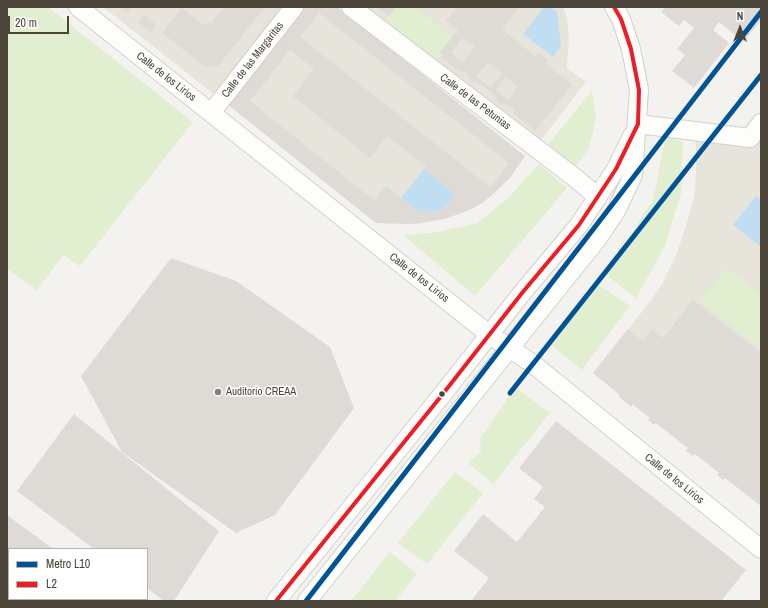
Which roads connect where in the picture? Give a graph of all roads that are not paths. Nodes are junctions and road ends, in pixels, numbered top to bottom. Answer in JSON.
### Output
{"nodes":[{"id":1,"x":78,"y":7,"type":"edge"},
{"id":2,"x":294,"y":7,"type":"edge"},
{"id":3,"x":351,"y":7,"type":"edge"},
{"id":4,"x":614,"y":7,"type":"edge"},
{"id":5,"x":211,"y":113,"type":"junction"},
{"id":6,"x":761,"y":123,"type":"edge"},
{"id":7,"x":638,"y":124,"type":"junction"},
{"id":8,"x":598,"y":197,"type":"junction"},
{"id":9,"x":490,"y":335,"type":"junction"},
{"id":10,"x":509,"y":348,"type":"junction"},
{"id":11,"x":761,"y":549,"type":"edge"},
{"id":12,"x":276,"y":601,"type":"edge"},
{"id":13,"x":307,"y":601,"type":"edge"}],
"edges":[{"from":1,"to":5,"type":"street","name":"Calle de los Lirios"},
{"from":2,"to":5,"type":"street","name":"Calle de las Margaritas"},
{"from":3,"to":8,"type":"street","name":"Calle de las Petunias"},
{"from":4,"to":7,"type":"street"},
{"from":5,"to":9,"type":"street","name":"Calle de los Lirios"},
{"from":6,"to":7,"type":"street"},
{"from":7,"to":8,"type":"street"},
{"from":7,"to":10,"type":"street"},
{"from":8,"to":9,"type":"street"},
{"from":9,"to":10,"type":"street","name":"Calle de los Lirios"},
{"from":9,"to":12,"type":"street"},
{"from":10,"to":11,"type":"street","name":"Calle de los Lirios"},
{"from":10,"to":13,"type":"street"}]}
